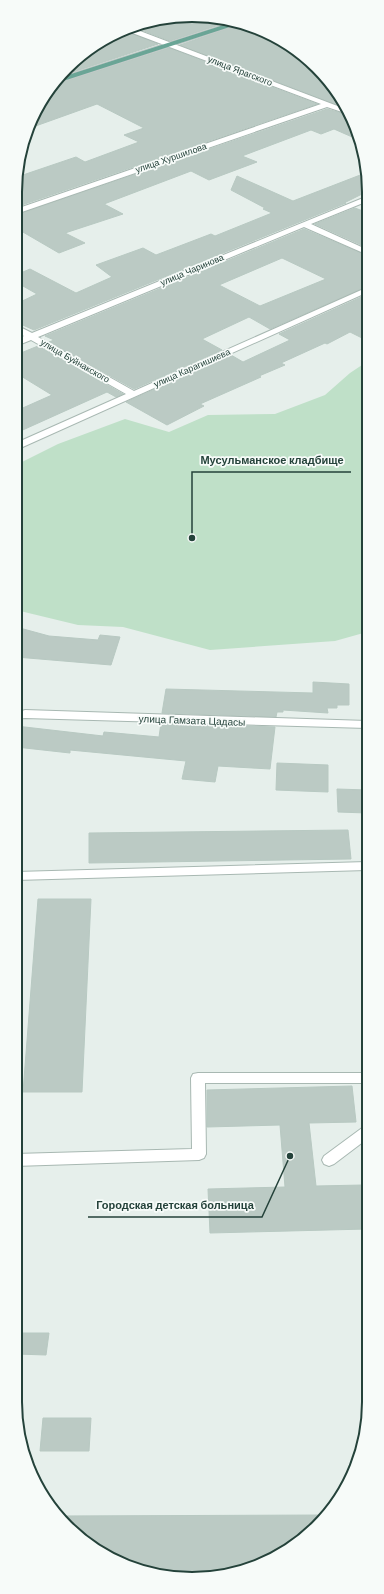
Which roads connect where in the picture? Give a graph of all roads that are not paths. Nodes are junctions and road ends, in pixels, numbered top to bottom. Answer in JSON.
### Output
{"nodes":[{"id":1,"x":212,"y":23,"type":"edge"},
{"id":2,"x":228,"y":26,"type":"edge"},
{"id":3,"x":136,"y":32,"type":"edge"},
{"id":4,"x":159,"y":41,"type":"junction"},
{"id":5,"x":172,"y":44,"type":"junction"},
{"id":6,"x":76,"y":68,"type":"edge"},
{"id":7,"x":65,"y":79,"type":"edge"},
{"id":8,"x":326,"y":104,"type":"junction"},
{"id":9,"x":340,"y":109,"type":"edge"},
{"id":10,"x":362,"y":200,"type":"edge"},
{"id":11,"x":22,"y":210,"type":"edge"},
{"id":12,"x":303,"y":224,"type":"junction"},
{"id":13,"x":362,"y":250,"type":"edge"},
{"id":14,"x":362,"y":291,"type":"edge"},
{"id":15,"x":22,"y":331,"type":"edge"},
{"id":16,"x":32,"y":337,"type":"junction"},
{"id":17,"x":22,"y":341,"type":"edge"},
{"id":18,"x":133,"y":394,"type":"junction"},
{"id":19,"x":22,"y":444,"type":"edge"},
{"id":20,"x":22,"y":714,"type":"edge"},
{"id":21,"x":362,"y":725,"type":"edge"},
{"id":22,"x":362,"y":866,"type":"edge"},
{"id":23,"x":22,"y":876,"type":"edge"},
{"id":24,"x":362,"y":1078,"type":"edge"},
{"id":25,"x":362,"y":1136,"type":"edge"},
{"id":26,"x":22,"y":1160,"type":"edge"},
{"id":27,"x":330,"y":1160,"type":"dead end"}],
"edges":[{"from":1,"to":4,"type":"main road"},
{"from":2,"to":5,"type":"main road"},
{"from":3,"to":4,"type":"street","name":"улица Ярагского"},
{"from":4,"to":5,"type":"street","name":"улица Ярагского"},
{"from":4,"to":6,"type":"main road"},
{"from":5,"to":7,"type":"main road"},
{"from":5,"to":8,"type":"street","name":"улица Ярагского"},
{"from":8,"to":9,"type":"street","name":"улица Ярагского"},
{"from":8,"to":11,"type":"street","name":"улица Хуршилова"},
{"from":10,"to":12,"type":"street","name":"улица Чаринова"},
{"from":12,"to":13,"type":"street"},
{"from":12,"to":16,"type":"street","name":"улица Чаринова"},
{"from":14,"to":18,"type":"street","name":"улица Карагишиева"},
{"from":15,"to":16,"type":"street","name":"улица Буйнакского"},
{"from":16,"to":17,"type":"street","name":"улица Чаринова"},
{"from":16,"to":18,"type":"street","name":"улица Буйнакского"},
{"from":18,"to":19,"type":"street","name":"улица Карагишиева"},
{"from":20,"to":21,"type":"street","name":"улица Гамзата Цадасы"},
{"from":22,"to":23,"type":"street"},
{"from":24,"to":26,"type":"street"},
{"from":25,"to":27,"type":"street"}]}
